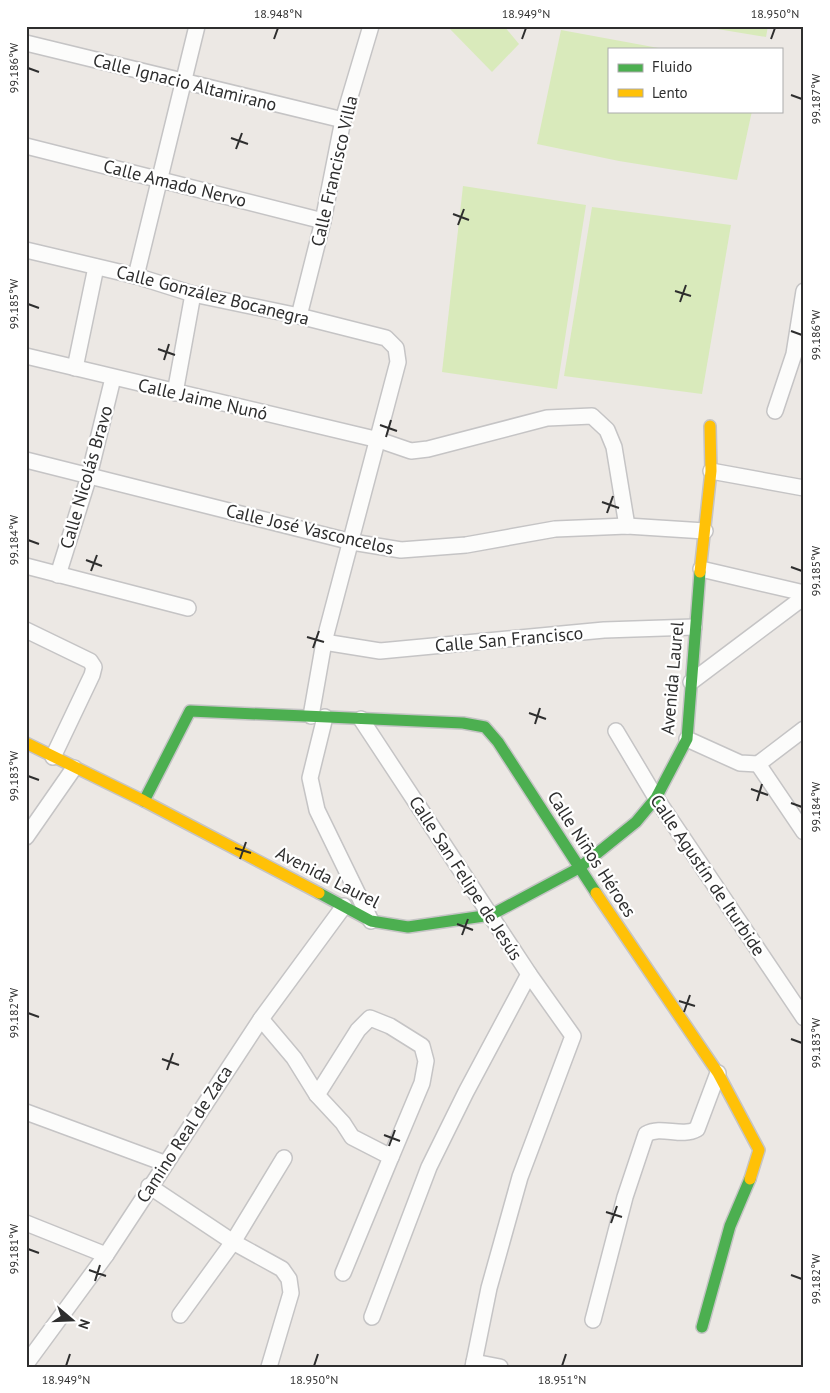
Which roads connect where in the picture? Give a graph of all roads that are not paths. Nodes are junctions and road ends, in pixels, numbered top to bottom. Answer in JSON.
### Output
{"nodes":[{"id":1,"x":197,"y":26,"type":"edge"},
{"id":2,"x":371,"y":26,"type":"edge"},
{"id":3,"x":26,"y":43,"type":"edge"},
{"id":4,"x":183,"y":83,"type":"junction"},
{"id":5,"x":343,"y":120,"type":"junction"},
{"id":6,"x":26,"y":146,"type":"edge"},
{"id":7,"x":161,"y":180,"type":"junction"},
{"id":8,"x":323,"y":221,"type":"junction"},
{"id":9,"x":26,"y":250,"type":"edge"},
{"id":10,"x":96,"y":267,"type":"junction"},
{"id":11,"x":136,"y":276,"type":"junction"},
{"id":12,"x":804,"y":291,"type":"edge"},
{"id":13,"x":194,"y":294,"type":"junction"},
{"id":14,"x":299,"y":316,"type":"junction"},
{"id":15,"x":799,"y":355,"type":"edge"},
{"id":16,"x":26,"y":356,"type":"edge"},
{"id":17,"x":75,"y":368,"type":"junction"},
{"id":18,"x":113,"y":378,"type":"junction"},
{"id":19,"x":175,"y":393,"type":"junction"},
{"id":20,"x":775,"y":411,"type":"dead end"},
{"id":21,"x":710,"y":426,"type":"dead end"},
{"id":22,"x":379,"y":440,"type":"junction"},
{"id":23,"x":26,"y":460,"type":"edge"},
{"id":24,"x":711,"y":471,"type":"junction"},
{"id":25,"x":89,"y":476,"type":"junction"},
{"id":26,"x":804,"y":488,"type":"edge"},
{"id":27,"x":628,"y":526,"type":"junction"},
{"id":28,"x":705,"y":531,"type":"junction"},
{"id":29,"x":352,"y":542,"type":"junction"},
{"id":30,"x":26,"y":566,"type":"edge"},
{"id":31,"x":701,"y":569,"type":"junction"},
{"id":32,"x":58,"y":575,"type":"junction"},
{"id":33,"x":804,"y":593,"type":"edge"},
{"id":34,"x":804,"y":598,"type":"edge"},
{"id":35,"x":188,"y":608,"type":"dead end"},
{"id":36,"x":694,"y":627,"type":"junction"},
{"id":37,"x":26,"y":630,"type":"edge"},
{"id":38,"x":324,"y":642,"type":"junction"},
{"id":39,"x":691,"y":682,"type":"junction"},
{"id":40,"x":318,"y":717,"type":"junction"},
{"id":41,"x":361,"y":719,"type":"junction"},
{"id":42,"x":804,"y":729,"type":"edge"},
{"id":43,"x":616,"y":731,"type":"dead end"},
{"id":44,"x":687,"y":739,"type":"junction"},
{"id":45,"x":26,"y":744,"type":"edge"},
{"id":46,"x":53,"y":757,"type":"junction"},
{"id":47,"x":758,"y":764,"type":"junction"},
{"id":48,"x":74,"y":768,"type":"junction"},
{"id":49,"x":656,"y":798,"type":"junction"},
{"id":50,"x":144,"y":801,"type":"junction"},
{"id":51,"x":33,"y":819,"type":"edge"},
{"id":52,"x":804,"y":832,"type":"edge"},
{"id":53,"x":26,"y":837,"type":"edge"},
{"id":54,"x":579,"y":868,"type":"junction"},
{"id":55,"x":344,"y":906,"type":"junction"},
{"id":56,"x":490,"y":915,"type":"junction"},
{"id":57,"x":370,"y":921,"type":"junction"},
{"id":58,"x":529,"y":974,"type":"junction"},
{"id":59,"x":804,"y":1018,"type":"edge"},
{"id":60,"x":261,"y":1019,"type":"junction"},
{"id":61,"x":718,"y":1073,"type":"junction"},
{"id":62,"x":317,"y":1095,"type":"junction"},
{"id":63,"x":26,"y":1112,"type":"edge"},
{"id":64,"x":391,"y":1157,"type":"junction"},
{"id":65,"x":284,"y":1158,"type":"dead end"},
{"id":66,"x":164,"y":1164,"type":"junction"},
{"id":67,"x":149,"y":1186,"type":"junction"},
{"id":68,"x":26,"y":1223,"type":"edge"},
{"id":69,"x":233,"y":1242,"type":"junction"},
{"id":70,"x":106,"y":1255,"type":"junction"},
{"id":71,"x":343,"y":1272,"type":"dead end"},
{"id":72,"x":180,"y":1315,"type":"dead end"},
{"id":73,"x":372,"y":1317,"type":"dead end"},
{"id":74,"x":593,"y":1320,"type":"dead end"},
{"id":75,"x":702,"y":1327,"type":"dead end"},
{"id":76,"x":26,"y":1364,"type":"edge"},
{"id":77,"x":474,"y":1364,"type":"edge"},
{"id":78,"x":269,"y":1367,"type":"edge"},
{"id":79,"x":500,"y":1367,"type":"edge"}],
"edges":[{"from":1,"to":4,"type":"street"},
{"from":2,"to":5,"type":"street","name":"Calle Francisco Villa"},
{"from":3,"to":4,"type":"street","name":"Calle Ignacio Altamirano"},
{"from":4,"to":5,"type":"street","name":"Calle Ignacio Altamirano"},
{"from":4,"to":7,"type":"street"},
{"from":5,"to":8,"type":"street","name":"Calle Francisco Villa"},
{"from":6,"to":7,"type":"street","name":"Calle Amado Nervo"},
{"from":7,"to":8,"type":"street","name":"Calle Amado Nervo"},
{"from":7,"to":11,"type":"street"},
{"from":8,"to":14,"type":"street","name":"Calle Francisco Villa"},
{"from":9,"to":10,"type":"street","name":"Calle González Bocanegra"},
{"from":10,"to":11,"type":"street","name":"Calle González Bocanegra"},
{"from":10,"to":17,"type":"street"},
{"from":11,"to":13,"type":"street","name":"Calle González Bocanegra"},
{"from":12,"to":15,"type":"street"},
{"from":13,"to":14,"type":"street","name":"Calle González Bocanegra"},
{"from":13,"to":19,"type":"street"},
{"from":14,"to":22,"type":"street","name":"Calle González Bocanegra"},
{"from":15,"to":20,"type":"street"},
{"from":16,"to":17,"type":"street","name":"Calle Jaime Nunó"},
{"from":17,"to":18,"type":"street","name":"Calle Jaime Nunó"},
{"from":18,"to":19,"type":"street","name":"Calle Jaime Nunó"},
{"from":18,"to":25,"type":"street","name":"Calle Nicolás Bravo"},
{"from":19,"to":22,"type":"street","name":"Calle Jaime Nunó"},
{"from":21,"to":24,"type":"street","name":"Avenida Laurel"},
{"from":22,"to":27,"type":"street"},
{"from":22,"to":29,"type":"street"},
{"from":23,"to":25,"type":"street","name":"Calle José Vasconcelos"},
{"from":24,"to":26,"type":"street"},
{"from":24,"to":28,"type":"street","name":"Avenida Laurel"},
{"from":25,"to":29,"type":"street","name":"Calle José Vasconcelos"},
{"from":25,"to":32,"type":"street","name":"Calle Nicolás Bravo"},
{"from":27,"to":28,"type":"street","name":"Calle José Vasconcelos"},
{"from":27,"to":29,"type":"street","name":"Calle José Vasconcelos"},
{"from":28,"to":31,"type":"street","name":"Avenida Laurel"},
{"from":29,"to":38,"type":"street"},
{"from":30,"to":32,"type":"street"},
{"from":31,"to":33,"type":"street"},
{"from":31,"to":36,"type":"street","name":"Avenida Laurel"},
{"from":32,"to":35,"type":"street"},
{"from":34,"to":39,"type":"street"},
{"from":36,"to":38,"type":"street","name":"Calle San Francisco"},
{"from":36,"to":39,"type":"street","name":"Avenida Laurel"},
{"from":37,"to":46,"type":"street"},
{"from":38,"to":40,"type":"street"},
{"from":39,"to":44,"type":"street","name":"Avenida Laurel"},
{"from":40,"to":41,"type":"street","name":"Calle Niños Héroes"},
{"from":40,"to":50,"type":"street","name":"Calle Niños Héroes"},
{"from":40,"to":57,"type":"street"},
{"from":41,"to":54,"type":"street","name":"Calle Niños Héroes"},
{"from":41,"to":56,"type":"street","name":"Calle San Felipe de Jesús"},
{"from":42,"to":47,"type":"street"},
{"from":43,"to":49,"type":"street","name":"Calle Agustín de Iturbide"},
{"from":44,"to":47,"type":"street"},
{"from":44,"to":49,"type":"street","name":"Avenida Laurel"},
{"from":45,"to":46,"type":"street","name":"Avenida Laurel"},
{"from":46,"to":48,"type":"street","name":"Avenida Laurel"},
{"from":47,"to":52,"type":"street"},
{"from":48,"to":50,"type":"street","name":"Avenida Laurel"},
{"from":48,"to":51,"type":"street"},
{"from":49,"to":54,"type":"street","name":"Avenida Laurel"},
{"from":49,"to":59,"type":"street","name":"Calle Agustín de Iturbide"},
{"from":50,"to":55,"type":"street","name":"Avenida Laurel"},
{"from":51,"to":53,"type":"street"},
{"from":54,"to":56,"type":"street","name":"Avenida Laurel"},
{"from":54,"to":61,"type":"street","name":"Calle Niños Héroes"},
{"from":55,"to":57,"type":"street","name":"Avenida Laurel"},
{"from":55,"to":60,"type":"street","name":"Camino Real de Zaca"},
{"from":56,"to":57,"type":"street","name":"Avenida Laurel"},
{"from":56,"to":58,"type":"street","name":"Calle San Felipe de Jesús"},
{"from":58,"to":73,"type":"street"},
{"from":58,"to":77,"type":"street","name":"Calle San Felipe de Jesús"},
{"from":60,"to":62,"type":"street"},
{"from":60,"to":66,"type":"street","name":"Camino Real de Zaca"},
{"from":61,"to":74,"type":"street"},
{"from":61,"to":75,"type":"street","name":"Calle Niños Héroes"},
{"from":62,"to":64,"type":"street"},
{"from":62,"to":64,"type":"street"},
{"from":63,"to":66,"type":"street"},
{"from":64,"to":71,"type":"street"},
{"from":65,"to":69,"type":"street"},
{"from":66,"to":67,"type":"street","name":"Camino Real de Zaca"},
{"from":67,"to":69,"type":"street"},
{"from":67,"to":70,"type":"street","name":"Camino Real de Zaca"},
{"from":68,"to":70,"type":"street"},
{"from":69,"to":72,"type":"street"},
{"from":69,"to":78,"type":"street"},
{"from":70,"to":76,"type":"street","name":"Camino Real de Zaca"},
{"from":77,"to":79,"type":"street"}]}
